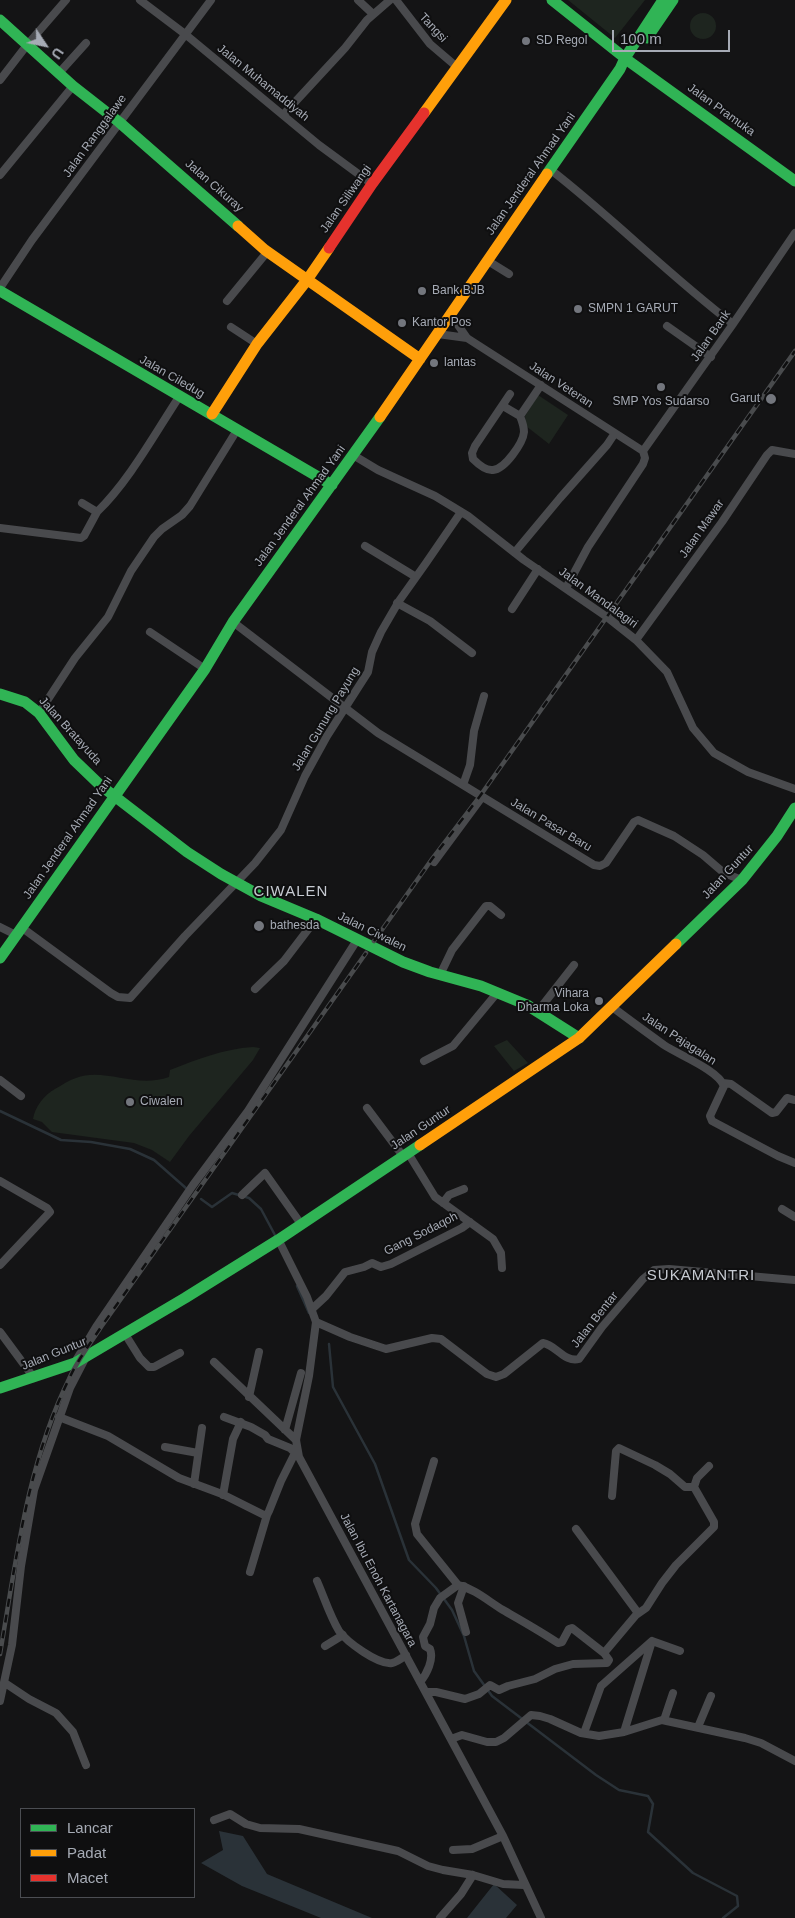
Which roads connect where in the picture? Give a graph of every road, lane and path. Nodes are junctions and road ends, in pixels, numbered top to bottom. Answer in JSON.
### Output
{"nodes":[{"id":1,"x":66,"y":0,"type":"edge"},
{"id":2,"x":140,"y":0,"type":"edge"},
{"id":3,"x":211,"y":0,"type":"edge"},
{"id":4,"x":358,"y":0,"type":"edge"},
{"id":5,"x":390,"y":0,"type":"edge"},
{"id":6,"x":396,"y":0,"type":"edge"},
{"id":7,"x":506,"y":0,"type":"edge"},
{"id":8,"x":552,"y":0,"type":"edge"},
{"id":9,"x":663,"y":0,"type":"edge"},
{"id":10,"x":673,"y":0,"type":"edge"},
{"id":11,"x":373,"y":14,"type":"junction"},
{"id":12,"x":0,"y":20,"type":"edge"},
{"id":13,"x":185,"y":34,"type":"junction"},
{"id":14,"x":86,"y":43,"type":"dead end"},
{"id":15,"x":27,"y":45,"type":"junction"},
{"id":16,"x":625,"y":63,"type":"junction"},
{"id":17,"x":457,"y":67,"type":"junction"},
{"id":18,"x":59,"y":73,"type":"junction"},
{"id":19,"x":0,"y":80,"type":"edge"},
{"id":20,"x":73,"y":86,"type":"junction"},
{"id":21,"x":283,"y":115,"type":"junction"},
{"id":22,"x":118,"y":122,"type":"junction"},
{"id":23,"x":551,"y":170,"type":"junction"},
{"id":24,"x":0,"y":175,"type":"edge"},
{"id":25,"x":795,"y":181,"type":"edge"},
{"id":26,"x":372,"y":184,"type":"junction"},
{"id":27,"x":795,"y":233,"type":"edge"},
{"id":28,"x":268,"y":251,"type":"junction"},
{"id":29,"x":488,"y":261,"type":"junction"},
{"id":30,"x":509,"y":274,"type":"dead end"},
{"id":31,"x":307,"y":280,"type":"junction"},
{"id":32,"x":0,"y":290,"type":"edge"},
{"id":33,"x":227,"y":301,"type":"dead end"},
{"id":34,"x":451,"y":315,"type":"junction"},
{"id":35,"x":734,"y":324,"type":"junction"},
{"id":36,"x":667,"y":326,"type":"dead end"},
{"id":37,"x":232,"y":327,"type":"dead end"},
{"id":38,"x":438,"y":334,"type":"junction"},
{"id":39,"x":467,"y":338,"type":"junction"},
{"id":40,"x":257,"y":344,"type":"junction"},
{"id":41,"x":711,"y":357,"type":"junction"},
{"id":42,"x":420,"y":359,"type":"junction"},
{"id":43,"x":541,"y":385,"type":"junction"},
{"id":44,"x":510,"y":394,"type":"dead end"},
{"id":45,"x":179,"y":397,"type":"junction"},
{"id":46,"x":503,"y":406,"type":"junction"},
{"id":47,"x":212,"y":414,"type":"junction"},
{"id":48,"x":520,"y":416,"type":"junction"},
{"id":49,"x":237,"y":430,"type":"junction"},
{"id":50,"x":615,"y":433,"type":"junction"},
{"id":51,"x":643,"y":451,"type":"junction"},
{"id":52,"x":794,"y":453,"type":"edge"},
{"id":53,"x":353,"y":456,"type":"junction"},
{"id":54,"x":332,"y":485,"type":"junction"},
{"id":55,"x":82,"y":503,"type":"dead end"},
{"id":56,"x":97,"y":512,"type":"junction"},
{"id":57,"x":461,"y":512,"type":"junction"},
{"id":58,"x":0,"y":530,"type":"edge"},
{"id":59,"x":365,"y":546,"type":"dead end"},
{"id":60,"x":515,"y":552,"type":"junction"},
{"id":61,"x":538,"y":569,"type":"junction"},
{"id":62,"x":416,"y":577,"type":"junction"},
{"id":63,"x":566,"y":588,"type":"junction"},
{"id":64,"x":397,"y":603,"type":"junction"},
{"id":65,"x":512,"y":609,"type":"dead end"},
{"id":66,"x":233,"y":622,"type":"junction"},
{"id":67,"x":150,"y":632,"type":"dead end"},
{"id":68,"x":636,"y":640,"type":"junction"},
{"id":69,"x":472,"y":653,"type":"dead end"},
{"id":70,"x":205,"y":669,"type":"junction"},
{"id":71,"x":0,"y":694,"type":"edge"},
{"id":72,"x":484,"y":696,"type":"dead end"},
{"id":73,"x":344,"y":708,"type":"junction"},
{"id":74,"x":38,"y":713,"type":"junction"},
{"id":75,"x":463,"y":785,"type":"junction"},
{"id":76,"x":795,"y":788,"type":"edge"},
{"id":77,"x":115,"y":796,"type":"junction"},
{"id":78,"x":486,"y":799,"type":"junction"},
{"id":79,"x":795,"y":808,"type":"edge"},
{"id":80,"x":434,"y":862,"type":"dead end"},
{"id":81,"x":742,"y":880,"type":"junction"},
{"id":82,"x":236,"y":882,"type":"junction"},
{"id":83,"x":501,"y":915,"type":"dead end"},
{"id":84,"x":316,"y":919,"type":"junction"},
{"id":85,"x":0,"y":927,"type":"edge"},
{"id":86,"x":19,"y":931,"type":"junction"},
{"id":87,"x":357,"y":940,"type":"junction"},
{"id":88,"x":0,"y":958,"type":"edge"},
{"id":89,"x":574,"y":965,"type":"dead end"},
{"id":90,"x":440,"y":975,"type":"junction"},
{"id":91,"x":255,"y":989,"type":"dead end"},
{"id":92,"x":497,"y":993,"type":"junction"},
{"id":93,"x":611,"y":1006,"type":"junction"},
{"id":94,"x":538,"y":1011,"type":"junction"},
{"id":95,"x":579,"y":1038,"type":"junction"},
{"id":96,"x":424,"y":1061,"type":"dead end"},
{"id":97,"x":0,"y":1080,"type":"edge"},
{"id":98,"x":723,"y":1083,"type":"junction"},
{"id":99,"x":21,"y":1096,"type":"dead end"},
{"id":100,"x":795,"y":1100,"type":"edge"},
{"id":101,"x":366,"y":1108,"type":"dead end"},
{"id":102,"x":405,"y":1155,"type":"junction"},
{"id":103,"x":795,"y":1164,"type":"edge"},
{"id":104,"x":0,"y":1181,"type":"edge"},
{"id":105,"x":464,"y":1189,"type":"dead end"},
{"id":106,"x":242,"y":1195,"type":"dead end"},
{"id":107,"x":443,"y":1202,"type":"junction"},
{"id":108,"x":782,"y":1209,"type":"dead end"},
{"id":109,"x":795,"y":1217,"type":"edge"},
{"id":110,"x":470,"y":1222,"type":"junction"},
{"id":111,"x":301,"y":1224,"type":"junction"},
{"id":112,"x":275,"y":1242,"type":"junction"},
{"id":113,"x":0,"y":1265,"type":"edge"},
{"id":114,"x":502,"y":1268,"type":"dead end"},
{"id":115,"x":795,"y":1280,"type":"edge"},
{"id":116,"x":312,"y":1309,"type":"junction"},
{"id":117,"x":316,"y":1322,"type":"junction"},
{"id":118,"x":0,"y":1332,"type":"edge"},
{"id":119,"x":125,"y":1334,"type":"junction"},
{"id":120,"x":259,"y":1352,"type":"dead end"},
{"id":121,"x":180,"y":1353,"type":"dead end"},
{"id":122,"x":86,"y":1357,"type":"junction"},
{"id":123,"x":214,"y":1362,"type":"dead end"},
{"id":124,"x":75,"y":1363,"type":"junction"},
{"id":125,"x":301,"y":1373,"type":"dead end"},
{"id":126,"x":34,"y":1378,"type":"junction"},
{"id":127,"x":0,"y":1388,"type":"edge"},
{"id":128,"x":249,"y":1397,"type":"junction"},
{"id":129,"x":59,"y":1417,"type":"junction"},
{"id":130,"x":224,"y":1417,"type":"dead end"},
{"id":131,"x":241,"y":1422,"type":"junction"},
{"id":132,"x":202,"y":1428,"type":"dead end"},
{"id":133,"x":286,"y":1430,"type":"junction"},
{"id":134,"x":296,"y":1440,"type":"junction"},
{"id":135,"x":165,"y":1447,"type":"dead end"},
{"id":136,"x":296,"y":1451,"type":"junction"},
{"id":137,"x":198,"y":1453,"type":"junction"},
{"id":138,"x":434,"y":1461,"type":"dead end"},
{"id":139,"x":709,"y":1466,"type":"dead end"},
{"id":140,"x":194,"y":1484,"type":"junction"},
{"id":141,"x":694,"y":1487,"type":"junction"},
{"id":142,"x":224,"y":1495,"type":"junction"},
{"id":143,"x":612,"y":1496,"type":"dead end"},
{"id":144,"x":267,"y":1515,"type":"junction"},
{"id":145,"x":576,"y":1529,"type":"dead end"},
{"id":146,"x":250,"y":1572,"type":"dead end"},
{"id":147,"x":317,"y":1581,"type":"dead end"},
{"id":148,"x":461,"y":1586,"type":"junction"},
{"id":149,"x":638,"y":1613,"type":"junction"},
{"id":150,"x":466,"y":1632,"type":"dead end"},
{"id":151,"x":343,"y":1635,"type":"junction"},
{"id":152,"x":652,"y":1641,"type":"junction"},
{"id":153,"x":325,"y":1646,"type":"dead end"},
{"id":154,"x":680,"y":1651,"type":"dead end"},
{"id":155,"x":604,"y":1652,"type":"junction"},
{"id":156,"x":406,"y":1655,"type":"junction"},
{"id":157,"x":420,"y":1682,"type":"junction"},
{"id":158,"x":5,"y":1683,"type":"junction"},
{"id":159,"x":426,"y":1692,"type":"junction"},
{"id":160,"x":673,"y":1693,"type":"dead end"},
{"id":161,"x":711,"y":1696,"type":"dead end"},
{"id":162,"x":0,"y":1701,"type":"edge"},
{"id":163,"x":664,"y":1720,"type":"junction"},
{"id":164,"x":698,"y":1727,"type":"junction"},
{"id":165,"x":624,"y":1732,"type":"junction"},
{"id":166,"x":584,"y":1734,"type":"junction"},
{"id":167,"x":452,"y":1739,"type":"junction"},
{"id":168,"x":795,"y":1761,"type":"edge"},
{"id":169,"x":86,"y":1765,"type":"dead end"},
{"id":170,"x":214,"y":1820,"type":"dead end"},
{"id":171,"x":503,"y":1836,"type":"junction"},
{"id":172,"x":452,"y":1850,"type":"dead end"},
{"id":173,"x":472,"y":1876,"type":"junction"},
{"id":174,"x":524,"y":1884,"type":"junction"},
{"id":175,"x":537,"y":1916,"type":"edge"},
{"id":176,"x":440,"y":1918,"type":"edge"}],
"edges":[{"from":1,"to":15,"type":"street"},
{"from":2,"to":13,"type":"street","name":"Jalan Muhamaddiyah"},
{"from":3,"to":13,"type":"street","name":"Jalan Ranggalawe"},
{"from":4,"to":11,"type":"street"},
{"from":5,"to":11,"type":"street"},
{"from":6,"to":17,"type":"street","name":"Tangsi"},
{"from":7,"to":17,"type":"street","name":"Jalan Siliwangi"},
{"from":8,"to":16,"type":"street","name":"Jalan Pramuka"},
{"from":9,"to":16,"type":"street","name":"Jalan Jenderal Ahmad Yani"},
{"from":10,"to":16,"type":"street","name":"Jalan Jenderal Ahmad Yani"},
{"from":11,"to":21,"type":"street"},
{"from":12,"to":15,"type":"street","name":"Jalan Cikuray"},
{"from":13,"to":21,"type":"street","name":"Jalan Muhamaddiyah"},
{"from":13,"to":22,"type":"street","name":"Jalan Ranggalawe"},
{"from":14,"to":18,"type":"street"},
{"from":15,"to":18,"type":"street","name":"Jalan Cikuray"},
{"from":15,"to":19,"type":"street"},
{"from":16,"to":23,"type":"street","name":"Jalan Jenderal Ahmad Yani"},
{"from":16,"to":25,"type":"street","name":"Jalan Pramuka"},
{"from":17,"to":26,"type":"street","name":"Jalan Siliwangi"},
{"from":18,"to":20,"type":"street","name":"Jalan Cikuray"},
{"from":20,"to":22,"type":"street","name":"Jalan Cikuray"},
{"from":20,"to":24,"type":"street"},
{"from":21,"to":26,"type":"street","name":"Jalan Muhamaddiyah"},
{"from":22,"to":28,"type":"street","name":"Jalan Cikuray"},
{"from":22,"to":32,"type":"street","name":"Jalan Ranggalawe"},
{"from":23,"to":29,"type":"street","name":"Jalan Jenderal Ahmad Yani"},
{"from":23,"to":35,"type":"street"},
{"from":26,"to":31,"type":"street","name":"Jalan Siliwangi"},
{"from":27,"to":35,"type":"street","name":"Jalan Bank"},
{"from":28,"to":31,"type":"street","name":"Jalan Cikuray"},
{"from":28,"to":33,"type":"street"},
{"from":29,"to":30,"type":"street"},
{"from":29,"to":34,"type":"street","name":"Jalan Jenderal Ahmad Yani"},
{"from":31,"to":40,"type":"street","name":"Jalan Siliwangi"},
{"from":31,"to":42,"type":"street","name":"Jalan Cikuray"},
{"from":32,"to":45,"type":"street","name":"Jalan Ciledug"},
{"from":34,"to":38,"type":"street","name":"Jalan Jenderal Ahmad Yani"},
{"from":34,"to":39,"type":"street","name":"Jalan Veteran"},
{"from":35,"to":41,"type":"street","name":"Jalan Bank"},
{"from":36,"to":41,"type":"street"},
{"from":37,"to":40,"type":"street"},
{"from":38,"to":39,"type":"street","name":"Jalan Veteran"},
{"from":38,"to":42,"type":"street","name":"Jalan Jenderal Ahmad Yani"},
{"from":39,"to":43,"type":"street","name":"Jalan Veteran"},
{"from":40,"to":47,"type":"street","name":"Jalan Siliwangi"},
{"from":41,"to":51,"type":"street","name":"Jalan Bank"},
{"from":42,"to":53,"type":"street","name":"Jalan Jenderal Ahmad Yani"},
{"from":43,"to":48,"type":"street"},
{"from":43,"to":50,"type":"street","name":"Jalan Veteran"},
{"from":44,"to":46,"type":"street"},
{"from":45,"to":47,"type":"street","name":"Jalan Ciledug"},
{"from":45,"to":56,"type":"street"},
{"from":46,"to":48,"type":"street"},
{"from":46,"to":48,"type":"street"},
{"from":47,"to":49,"type":"street","name":"Jalan Ciledug"},
{"from":49,"to":54,"type":"street","name":"Jalan Ciledug"},
{"from":49,"to":74,"type":"street"},
{"from":50,"to":51,"type":"street","name":"Jalan Veteran"},
{"from":50,"to":60,"type":"street"},
{"from":51,"to":63,"type":"street"},
{"from":52,"to":68,"type":"street","name":"Jalan Mawar"},
{"from":53,"to":54,"type":"street","name":"Jalan Jenderal Ahmad Yani"},
{"from":53,"to":57,"type":"street","name":"Jalan Mandalagiri"},
{"from":54,"to":66,"type":"street","name":"Jalan Jenderal Ahmad Yani"},
{"from":55,"to":56,"type":"street"},
{"from":56,"to":58,"type":"street"},
{"from":57,"to":60,"type":"street","name":"Jalan Mandalagiri"},
{"from":57,"to":62,"type":"street","name":"Jalan Gunung Payung"},
{"from":59,"to":62,"type":"street"},
{"from":60,"to":61,"type":"street","name":"Jalan Mandalagiri"},
{"from":61,"to":63,"type":"street","name":"Jalan Mandalagiri"},
{"from":61,"to":65,"type":"street"},
{"from":62,"to":64,"type":"street","name":"Jalan Gunung Payung"},
{"from":63,"to":68,"type":"street","name":"Jalan Mandalagiri"},
{"from":64,"to":69,"type":"street"},
{"from":64,"to":73,"type":"street","name":"Jalan Gunung Payung"},
{"from":66,"to":70,"type":"street","name":"Jalan Jenderal Ahmad Yani"},
{"from":66,"to":73,"type":"street"},
{"from":67,"to":70,"type":"street"},
{"from":68,"to":76,"type":"street","name":"Jalan Mandalagiri"},
{"from":70,"to":77,"type":"street","name":"Jalan Jenderal Ahmad Yani"},
{"from":71,"to":74,"type":"street","name":"Jalan Bratayuda"},
{"from":72,"to":75,"type":"street"},
{"from":73,"to":75,"type":"street"},
{"from":73,"to":82,"type":"street","name":"Jalan Gunung Payung"},
{"from":74,"to":77,"type":"street","name":"Jalan Bratayuda"},
{"from":75,"to":78,"type":"street"},
{"from":77,"to":82,"type":"street","name":"Jalan Ciwalen"},
{"from":77,"to":86,"type":"street","name":"Jalan Jenderal Ahmad Yani"},
{"from":78,"to":80,"type":"street"},
{"from":78,"to":81,"type":"street","name":"Jalan Pasar Baru"},
{"from":79,"to":81,"type":"street","name":"Jalan Guntur"},
{"from":81,"to":93,"type":"street","name":"Jalan Guntur"},
{"from":82,"to":84,"type":"street","name":"Jalan Ciwalen"},
{"from":82,"to":86,"type":"street","name":"Jalan Gunung Payung"},
{"from":83,"to":90,"type":"street"},
{"from":84,"to":87,"type":"street","name":"Jalan Ciwalen"},
{"from":84,"to":91,"type":"street"},
{"from":85,"to":86,"type":"street","name":"Jalan Gunung Payung"},
{"from":86,"to":88,"type":"street","name":"Jalan Jenderal Ahmad Yani"},
{"from":87,"to":90,"type":"street","name":"Jalan Ciwalen"},
{"from":87,"to":124,"type":"street"},
{"from":89,"to":94,"type":"street"},
{"from":90,"to":92,"type":"street","name":"Jalan Ciwalen"},
{"from":92,"to":94,"type":"street","name":"Jalan Ciwalen"},
{"from":92,"to":96,"type":"street"},
{"from":93,"to":95,"type":"street","name":"Jalan Guntur"},
{"from":93,"to":98,"type":"street","name":"Jalan Pajagalan"},
{"from":94,"to":95,"type":"street","name":"Jalan Ciwalen"},
{"from":95,"to":102,"type":"street","name":"Jalan Guntur"},
{"from":97,"to":99,"type":"street"},
{"from":98,"to":100,"type":"street","name":"Jalan Pajagalan"},
{"from":98,"to":103,"type":"street"},
{"from":101,"to":102,"type":"street"},
{"from":102,"to":107,"type":"street"},
{"from":102,"to":111,"type":"street","name":"Jalan Guntur"},
{"from":104,"to":113,"type":"street"},
{"from":105,"to":107,"type":"street"},
{"from":106,"to":111,"type":"street"},
{"from":107,"to":110,"type":"street"},
{"from":108,"to":109,"type":"street"},
{"from":110,"to":114,"type":"street"},
{"from":110,"to":116,"type":"street","name":"Gang Sodaqoh"},
{"from":111,"to":112,"type":"street","name":"Jalan Guntur"},
{"from":112,"to":116,"type":"street","name":"Jalan Ibu Enoh Kartanagara"},
{"from":112,"to":119,"type":"street","name":"Jalan Guntur"},
{"from":115,"to":117,"type":"street","name":"Jalan Bentar"},
{"from":116,"to":117,"type":"street","name":"Jalan Ibu Enoh Kartanagara"},
{"from":117,"to":134,"type":"street","name":"Jalan Ibu Enoh Kartanagara"},
{"from":118,"to":126,"type":"street"},
{"from":119,"to":121,"type":"street"},
{"from":119,"to":122,"type":"street","name":"Jalan Guntur"},
{"from":120,"to":128,"type":"street"},
{"from":122,"to":124,"type":"street","name":"Jalan Guntur"},
{"from":122,"to":129,"type":"street"},
{"from":123,"to":128,"type":"street"},
{"from":124,"to":126,"type":"street","name":"Jalan Guntur"},
{"from":125,"to":133,"type":"street"},
{"from":126,"to":127,"type":"street","name":"Jalan Guntur"},
{"from":128,"to":133,"type":"street"},
{"from":129,"to":140,"type":"street"},
{"from":129,"to":158,"type":"street"},
{"from":130,"to":131,"type":"street"},
{"from":131,"to":136,"type":"street"},
{"from":131,"to":142,"type":"street"},
{"from":132,"to":137,"type":"street"},
{"from":133,"to":134,"type":"street"},
{"from":134,"to":136,"type":"street","name":"Jalan Ibu Enoh Kartanagara"},
{"from":135,"to":137,"type":"street"},
{"from":136,"to":144,"type":"street"},
{"from":136,"to":156,"type":"street","name":"Jalan Ibu Enoh Kartanagara"},
{"from":137,"to":140,"type":"street"},
{"from":138,"to":148,"type":"street"},
{"from":139,"to":141,"type":"street"},
{"from":140,"to":142,"type":"street"},
{"from":141,"to":143,"type":"street"},
{"from":141,"to":149,"type":"street"},
{"from":142,"to":144,"type":"street"},
{"from":144,"to":146,"type":"street"},
{"from":145,"to":149,"type":"street"},
{"from":147,"to":151,"type":"street"},
{"from":148,"to":150,"type":"street"},
{"from":148,"to":155,"type":"street"},
{"from":148,"to":157,"type":"street"},
{"from":149,"to":155,"type":"street"},
{"from":151,"to":153,"type":"street"},
{"from":151,"to":156,"type":"street"},
{"from":152,"to":154,"type":"street"},
{"from":152,"to":165,"type":"street"},
{"from":152,"to":166,"type":"street"},
{"from":155,"to":159,"type":"street"},
{"from":156,"to":157,"type":"street","name":"Jalan Ibu Enoh Kartanagara"},
{"from":157,"to":159,"type":"street","name":"Jalan Ibu Enoh Kartanagara"},
{"from":158,"to":162,"type":"street"},
{"from":158,"to":169,"type":"street"},
{"from":159,"to":167,"type":"street","name":"Jalan Ibu Enoh Kartanagara"},
{"from":160,"to":163,"type":"street"},
{"from":161,"to":164,"type":"street"},
{"from":163,"to":164,"type":"street"},
{"from":163,"to":165,"type":"street"},
{"from":164,"to":168,"type":"street"},
{"from":165,"to":166,"type":"street"},
{"from":166,"to":167,"type":"street"},
{"from":167,"to":171,"type":"street","name":"Jalan Ibu Enoh Kartanagara"},
{"from":170,"to":173,"type":"street"},
{"from":171,"to":172,"type":"street"},
{"from":171,"to":174,"type":"street","name":"Jalan Ibu Enoh Kartanagara"},
{"from":173,"to":174,"type":"street"},
{"from":173,"to":176,"type":"street"},
{"from":174,"to":175,"type":"street","name":"Jalan Ibu Enoh Kartanagara"}]}
